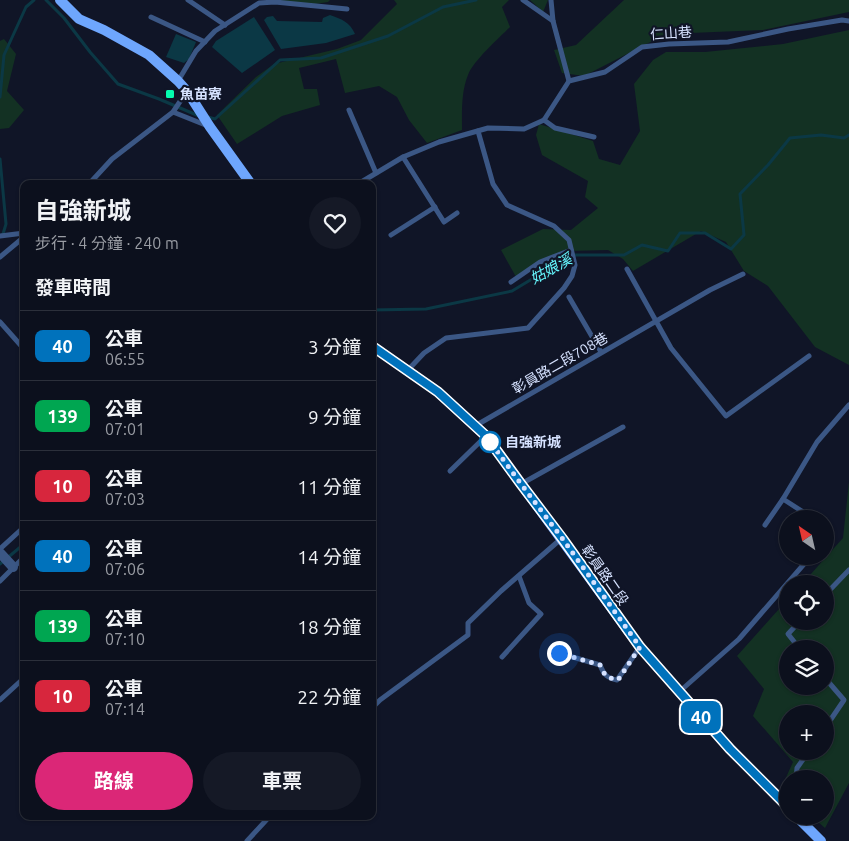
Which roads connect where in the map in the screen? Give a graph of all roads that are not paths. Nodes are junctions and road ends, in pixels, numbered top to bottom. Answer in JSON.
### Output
{"nodes":[{"id":1,"x":60,"y":0,"type":"edge"},
{"id":2,"x":188,"y":0,"type":"edge"},
{"id":3,"x":523,"y":0,"type":"edge"},
{"id":4,"x":551,"y":0,"type":"edge"},
{"id":5,"x":268,"y":1,"type":"edge"},
{"id":6,"x":347,"y":9,"type":"dead end"},
{"id":7,"x":152,"y":17,"type":"dead end"},
{"id":8,"x":553,"y":21,"type":"junction"},
{"id":9,"x":849,"y":21,"type":"edge"},
{"id":10,"x":225,"y":25,"type":"junction"},
{"id":11,"x":205,"y":42,"type":"junction"},
{"id":12,"x":178,"y":80,"type":"junction"},
{"id":13,"x":569,"y":81,"type":"junction"},
{"id":14,"x":187,"y":91,"type":"junction"},
{"id":15,"x":349,"y":110,"type":"dead end"},
{"id":16,"x":174,"y":112,"type":"junction"},
{"id":17,"x":544,"y":120,"type":"junction"},
{"id":18,"x":208,"y":123,"type":"junction"},
{"id":19,"x":478,"y":131,"type":"junction"},
{"id":20,"x":594,"y":136,"type":"dead end"},
{"id":21,"x":403,"y":156,"type":"junction"},
{"id":22,"x":376,"y":173,"type":"junction"},
{"id":23,"x":93,"y":180,"type":"edge"},
{"id":24,"x":248,"y":180,"type":"edge"},
{"id":25,"x":365,"y":180,"type":"edge"},
{"id":26,"x":435,"y":207,"type":"junction"},
{"id":27,"x":456,"y":213,"type":"dead end"},
{"id":28,"x":20,"y":234,"type":"edge"},
{"id":29,"x":391,"y":235,"type":"dead end"},
{"id":30,"x":0,"y":236,"type":"edge"},
{"id":31,"x":20,"y":241,"type":"edge"},
{"id":32,"x":572,"y":250,"type":"junction"},
{"id":33,"x":0,"y":257,"type":"edge"},
{"id":34,"x":627,"y":269,"type":"dead end"},
{"id":35,"x":743,"y":274,"type":"dead end"},
{"id":36,"x":511,"y":282,"type":"dead end"},
{"id":37,"x":569,"y":298,"type":"dead end"},
{"id":38,"x":656,"y":321,"type":"junction"},
{"id":39,"x":0,"y":322,"type":"edge"},
{"id":40,"x":20,"y":344,"type":"edge"},
{"id":41,"x":376,"y":349,"type":"edge"},
{"id":42,"x":601,"y":352,"type":"junction"},
{"id":43,"x":809,"y":356,"type":"dead end"},
{"id":44,"x":408,"y":371,"type":"junction"},
{"id":45,"x":849,"y":405,"type":"edge"},
{"id":46,"x":476,"y":426,"type":"junction"},
{"id":47,"x":623,"y":427,"type":"dead end"},
{"id":48,"x":486,"y":436,"type":"junction"},
{"id":49,"x":450,"y":471,"type":"dead end"},
{"id":50,"x":521,"y":484,"type":"junction"},
{"id":51,"x":783,"y":499,"type":"junction"},
{"id":52,"x":800,"y":510,"type":"edge"},
{"id":53,"x":765,"y":525,"type":"dead end"},
{"id":54,"x":20,"y":531,"type":"edge"},
{"id":55,"x":562,"y":538,"type":"junction"},
{"id":56,"x":0,"y":549,"type":"edge"},
{"id":57,"x":0,"y":553,"type":"edge"},
{"id":58,"x":20,"y":561,"type":"edge"},
{"id":59,"x":803,"y":565,"type":"edge"},
{"id":60,"x":13,"y":567,"type":"junction"},
{"id":61,"x":849,"y":570,"type":"edge"},
{"id":62,"x":518,"y":576,"type":"junction"},
{"id":63,"x":0,"y":580,"type":"edge"},
{"id":64,"x":834,"y":586,"type":"edge"},
{"id":65,"x":792,"y":630,"type":"edge"},
{"id":66,"x":793,"y":640,"type":"edge"},
{"id":67,"x":640,"y":647,"type":"junction"},
{"id":68,"x":559,"y":653,"type":"dead end"},
{"id":69,"x":502,"y":657,"type":"dead end"},
{"id":70,"x":20,"y":682,"type":"edge"},
{"id":71,"x":834,"y":688,"type":"edge"},
{"id":72,"x":679,"y":692,"type":"junction"},
{"id":73,"x":0,"y":700,"type":"edge"},
{"id":74,"x":376,"y":704,"type":"edge"},
{"id":75,"x":834,"y":715,"type":"edge"},
{"id":76,"x":779,"y":798,"type":"edge"},
{"id":77,"x":266,"y":820,"type":"edge"},
{"id":78,"x":805,"y":825,"type":"edge"},
{"id":79,"x":247,"y":841,"type":"edge"},
{"id":80,"x":821,"y":841,"type":"edge"}],
"edges":[{"from":1,"to":12,"type":"main road"},
{"from":2,"to":10,"type":"lane"},
{"from":3,"to":8,"type":"lane"},
{"from":4,"to":8,"type":"lane"},
{"from":5,"to":6,"type":"lane"},
{"from":5,"to":10,"type":"lane"},
{"from":7,"to":11,"type":"lane"},
{"from":8,"to":13,"type":"lane"},
{"from":9,"to":13,"type":"lane","name":"仁山巷"},
{"from":10,"to":11,"type":"lane"},
{"from":11,"to":12,"type":"lane"},
{"from":12,"to":14,"type":"main road"},
{"from":13,"to":17,"type":"lane"},
{"from":14,"to":16,"type":"lane"},
{"from":14,"to":18,"type":"main road"},
{"from":15,"to":22,"type":"lane"},
{"from":16,"to":18,"type":"lane"},
{"from":16,"to":23,"type":"lane"},
{"from":17,"to":19,"type":"lane"},
{"from":17,"to":20,"type":"lane"},
{"from":18,"to":24,"type":"main road"},
{"from":19,"to":21,"type":"lane"},
{"from":19,"to":32,"type":"lane"},
{"from":21,"to":22,"type":"lane"},
{"from":21,"to":26,"type":"lane"},
{"from":22,"to":25,"type":"lane"},
{"from":26,"to":27,"type":"lane"},
{"from":26,"to":29,"type":"lane"},
{"from":28,"to":30,"type":"lane"},
{"from":31,"to":33,"type":"lane"},
{"from":32,"to":36,"type":"lane"},
{"from":32,"to":44,"type":"lane"},
{"from":34,"to":38,"type":"lane"},
{"from":35,"to":38,"type":"lane","name":"彰員路二段708巷"},
{"from":37,"to":42,"type":"lane"},
{"from":38,"to":42,"type":"lane","name":"彰員路二段708巷"},
{"from":38,"to":43,"type":"lane"},
{"from":39,"to":40,"type":"lane"},
{"from":41,"to":44,"type":"main road","name":"彰員路二段"},
{"from":42,"to":46,"type":"lane","name":"彰員路二段708巷"},
{"from":44,"to":46,"type":"main road","name":"彰員路二段"},
{"from":45,"to":51,"type":"lane"},
{"from":46,"to":48,"type":"main road","name":"彰員路二段"},
{"from":47,"to":50,"type":"lane"},
{"from":48,"to":49,"type":"lane"},
{"from":48,"to":50,"type":"main road","name":"彰員路二段"},
{"from":50,"to":55,"type":"main road","name":"彰員路二段"},
{"from":51,"to":52,"type":"lane"},
{"from":51,"to":53,"type":"lane"},
{"from":54,"to":56,"type":"lane"},
{"from":55,"to":62,"type":"lane"},
{"from":55,"to":67,"type":"main road","name":"彰員路二段"},
{"from":57,"to":60,"type":"street"},
{"from":58,"to":60,"type":"lane"},
{"from":59,"to":72,"type":"lane"},
{"from":60,"to":63,"type":"lane"},
{"from":61,"to":64,"type":"lane"},
{"from":62,"to":69,"type":"lane"},
{"from":62,"to":74,"type":"lane"},
{"from":65,"to":66,"type":"lane"},
{"from":67,"to":68,"type":"lane"},
{"from":67,"to":72,"type":"main road","name":"彰員路二段"},
{"from":70,"to":73,"type":"lane"},
{"from":71,"to":75,"type":"lane"},
{"from":72,"to":76,"type":"main road","name":"彰員路二段"},
{"from":77,"to":79,"type":"lane"},
{"from":78,"to":80,"type":"main road"}]}
